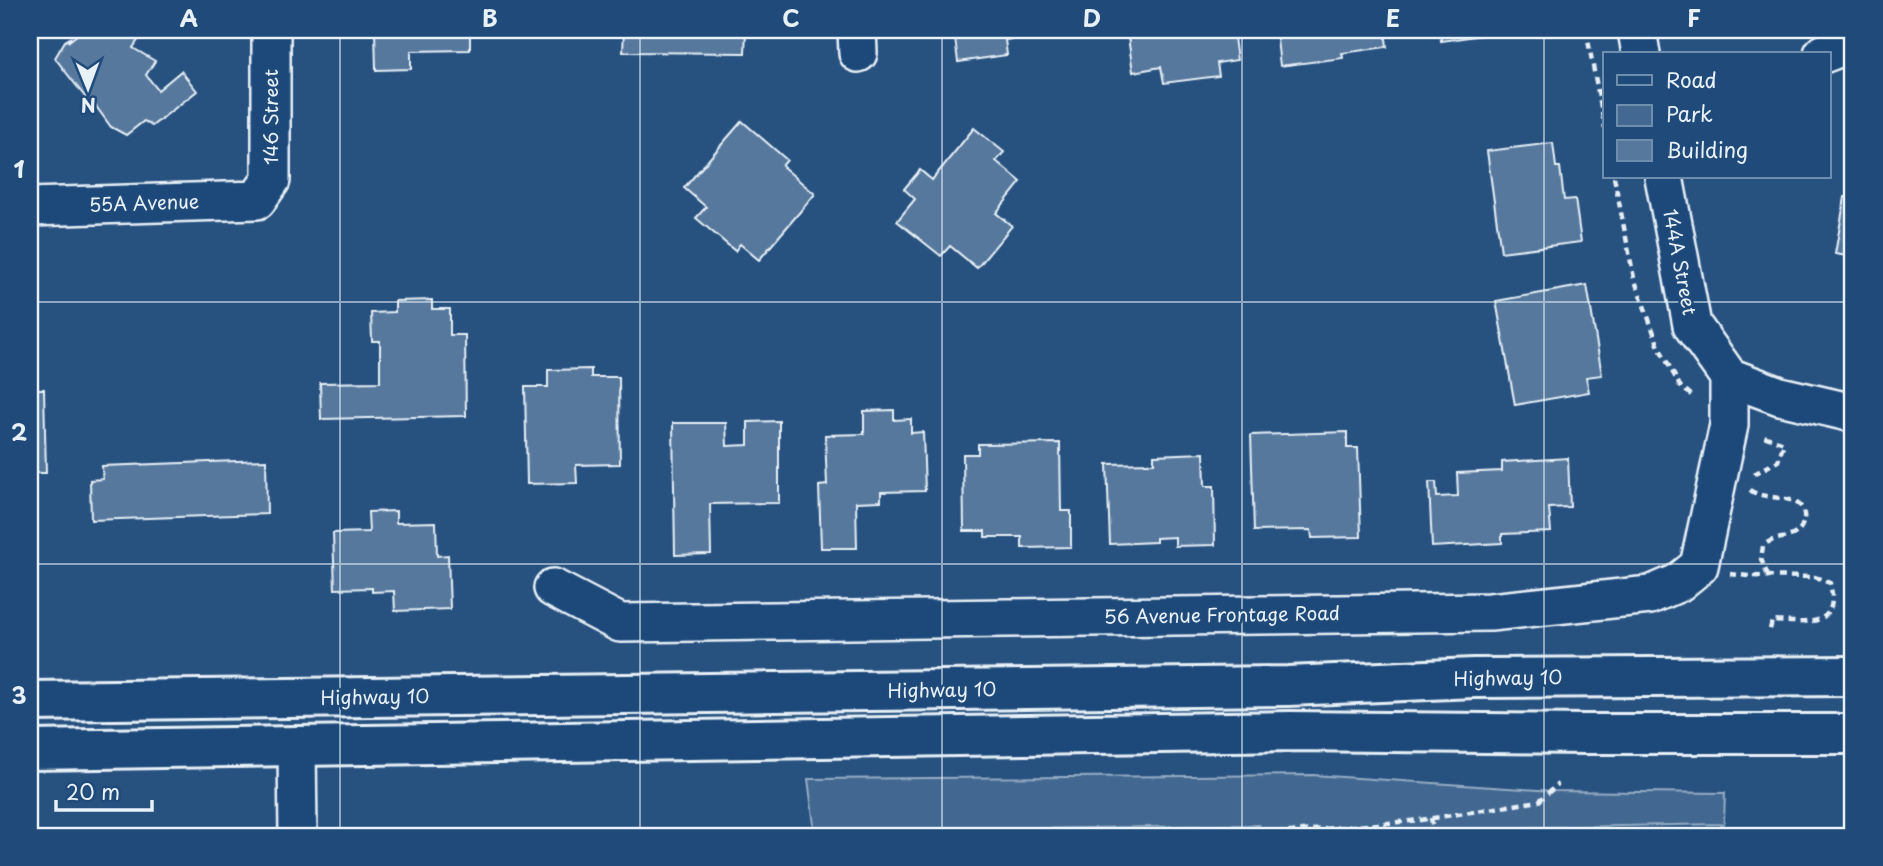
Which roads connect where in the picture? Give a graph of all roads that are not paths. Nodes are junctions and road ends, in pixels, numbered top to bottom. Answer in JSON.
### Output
{"nodes":[{"id":1,"x":271,"y":30,"type":"edge"},
{"id":2,"x":1637,"y":30,"type":"edge"},
{"id":3,"x":1853,"y":32,"type":"edge"},
{"id":4,"x":1641,"y":52,"type":"edge"},
{"id":5,"x":1828,"y":52,"type":"edge"},
{"id":6,"x":1664,"y":178,"type":"edge"},
{"id":7,"x":257,"y":200,"type":"joint"},
{"id":8,"x":30,"y":207,"type":"edge"},
{"id":9,"x":1729,"y":377,"type":"junction"},
{"id":10,"x":1853,"y":413,"type":"edge"},
{"id":11,"x":553,"y":588,"type":"dead end"},
{"id":12,"x":1853,"y":676,"type":"edge"},
{"id":13,"x":30,"y":701,"type":"edge"},
{"id":14,"x":1853,"y":734,"type":"edge"},
{"id":15,"x":297,"y":746,"type":"junction"},
{"id":16,"x":30,"y":750,"type":"edge"},
{"id":17,"x":298,"y":836,"type":"edge"}],
"edges":[{"from":1,"to":7,"type":"street","name":"146 Street"},
{"from":2,"to":4,"type":"street"},
{"from":3,"to":5,"type":"street"},
{"from":6,"to":9,"type":"street","name":"144A Street"},
{"from":7,"to":8,"type":"street","name":"55A Avenue"},
{"from":9,"to":10,"type":"street"},
{"from":9,"to":11,"type":"street","name":"56 Avenue Frontage Road"},
{"from":12,"to":13,"type":"highway","name":"Highway 10"},
{"from":14,"to":15,"type":"highway"},
{"from":15,"to":16,"type":"highway"},
{"from":15,"to":17,"type":"street"}]}
